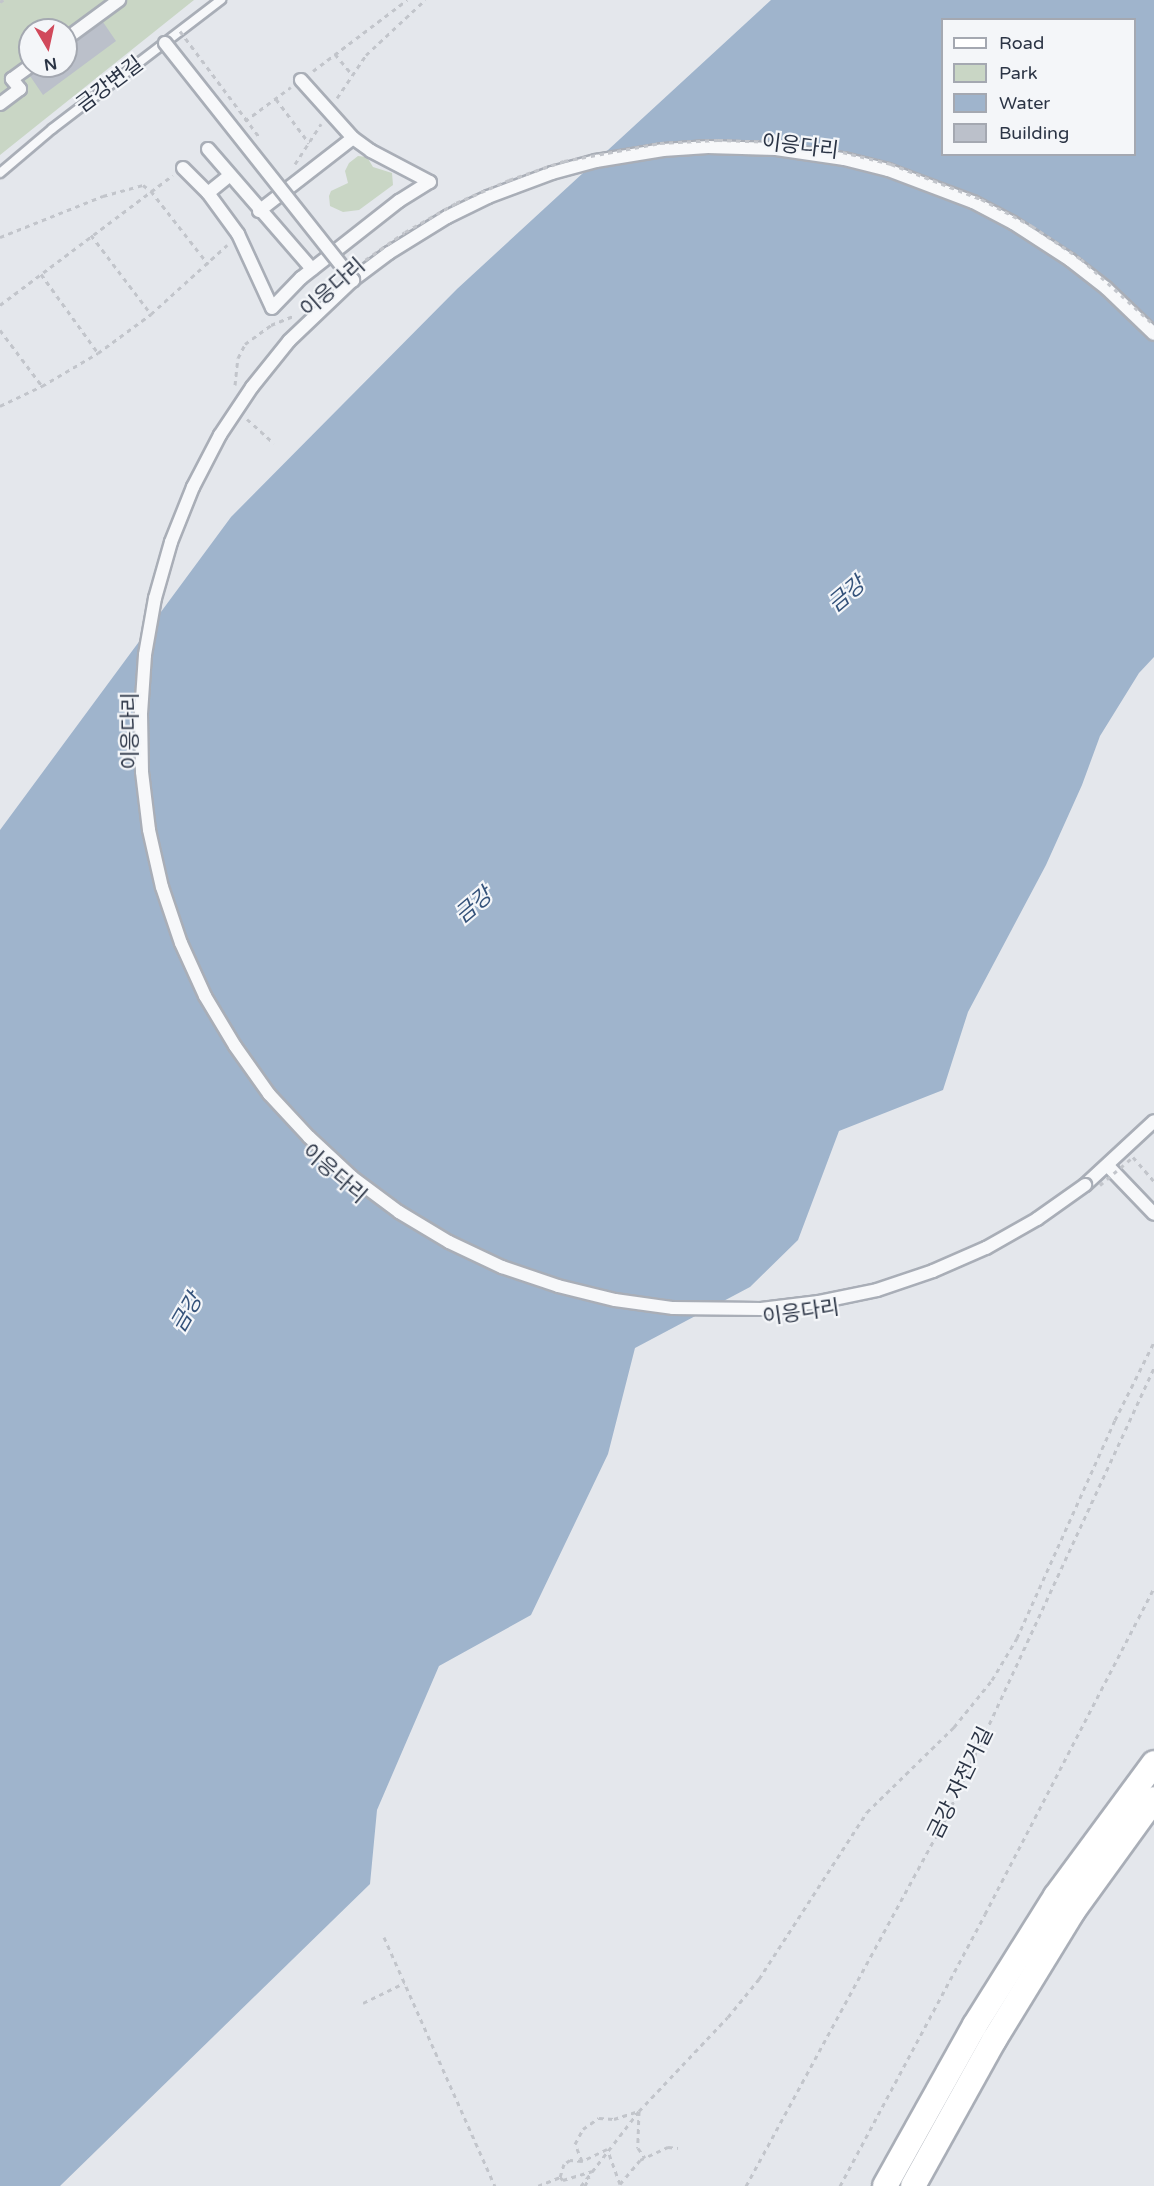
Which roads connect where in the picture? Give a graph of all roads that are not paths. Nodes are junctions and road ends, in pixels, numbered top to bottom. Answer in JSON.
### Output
{"nodes":[{"id":1,"x":119,"y":0,"type":"edge"},
{"id":2,"x":221,"y":0,"type":"edge"},
{"id":3,"x":78,"y":30,"type":"edge"},
{"id":4,"x":165,"y":43,"type":"junction"},
{"id":5,"x":18,"y":75,"type":"edge"},
{"id":6,"x":301,"y":80,"type":"dead end"},
{"id":7,"x":0,"y":104,"type":"edge"},
{"id":8,"x":353,"y":138,"type":"junction"},
{"id":9,"x":208,"y":149,"type":"dead end"},
{"id":10,"x":183,"y":168,"type":"dead end"},
{"id":11,"x":0,"y":173,"type":"edge"},
{"id":12,"x":230,"y":175,"type":"junction"},
{"id":13,"x":208,"y":194,"type":"junction"},
{"id":14,"x":259,"y":211,"type":"junction"},
{"id":15,"x":312,"y":269,"type":"junction"},
{"id":16,"x":353,"y":275,"type":"junction"},
{"id":17,"x":1154,"y":334,"type":"edge"},
{"id":18,"x":1154,"y":1121,"type":"edge"},
{"id":19,"x":1108,"y":1166,"type":"junction"},
{"id":20,"x":1154,"y":1214,"type":"edge"},
{"id":21,"x":1154,"y":1763,"type":"edge"},
{"id":22,"x":1154,"y":1799,"type":"edge"},
{"id":23,"x":885,"y":2186,"type":"edge"},
{"id":24,"x":913,"y":2186,"type":"edge"}],
"edges":[{"from":1,"to":3,"type":"street"},
{"from":2,"to":4,"type":"lane","name":"금강변길"},
{"from":4,"to":11,"type":"lane","name":"금강변길"},
{"from":4,"to":16,"type":"street","bridge":true},
{"from":5,"to":7,"type":"street"},
{"from":6,"to":8,"type":"street"},
{"from":8,"to":14,"type":"street"},
{"from":8,"to":15,"type":"street"},
{"from":9,"to":12,"type":"street"},
{"from":10,"to":13,"type":"street"},
{"from":12,"to":13,"type":"street"},
{"from":12,"to":14,"type":"street"},
{"from":13,"to":15,"type":"street"},
{"from":14,"to":15,"type":"street"},
{"from":16,"to":17,"type":"street","name":"이응다리"},
{"from":16,"to":19,"type":"street","name":"이응다리","bridge":true},
{"from":18,"to":19,"type":"street","name":"이응다리"},
{"from":19,"to":20,"type":"street"},
{"from":21,"to":23,"type":"main road"},
{"from":22,"to":24,"type":"main road"}]}
